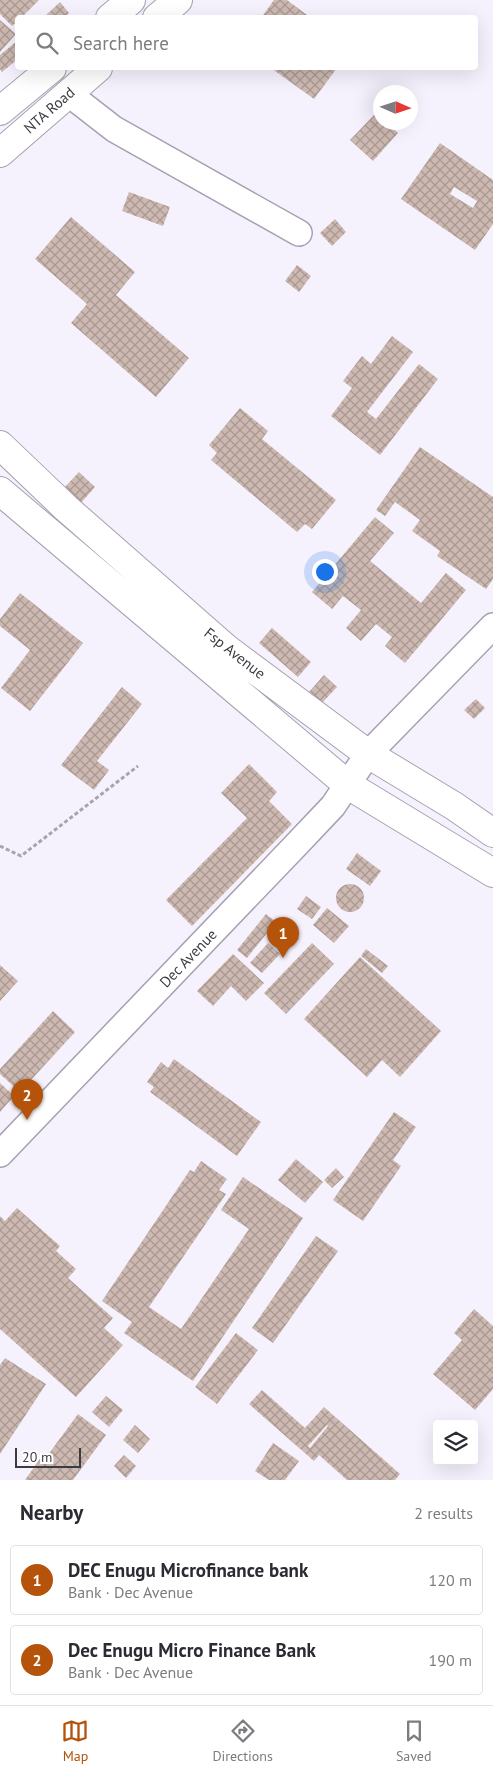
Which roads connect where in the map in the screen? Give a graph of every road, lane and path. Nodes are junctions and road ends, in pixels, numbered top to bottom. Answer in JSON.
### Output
{"nodes":[{"id":1,"x":131,"y":0,"type":"edge"},
{"id":2,"x":178,"y":0,"type":"edge"},
{"id":3,"x":114,"y":15,"type":"edge"},
{"id":4,"x":160,"y":15,"type":"edge"},
{"id":5,"x":50,"y":70,"type":"edge"},
{"id":6,"x":96,"y":70,"type":"edge"},
{"id":7,"x":68,"y":94,"type":"junction"},
{"id":8,"x":0,"y":111,"type":"edge"},
{"id":9,"x":0,"y":153,"type":"edge"},
{"id":10,"x":299,"y":233,"type":"dead end"},
{"id":11,"x":0,"y":445,"type":"edge"},
{"id":12,"x":0,"y":491,"type":"edge"},
{"id":13,"x":493,"y":626,"type":"edge"},
{"id":14,"x":368,"y":754,"type":"junction"},
{"id":15,"x":138,"y":766,"type":"dead end"},
{"id":16,"x":348,"y":785,"type":"junction"},
{"id":17,"x":493,"y":833,"type":"edge"},
{"id":18,"x":493,"y":838,"type":"edge"},
{"id":19,"x":0,"y":846,"type":"edge"},
{"id":20,"x":482,"y":866,"type":"edge"},
{"id":21,"x":0,"y":1154,"type":"edge"}],
"edges":[{"from":1,"to":3,"type":"main road"},
{"from":2,"to":4,"type":"main road"},
{"from":5,"to":8,"type":"main road","name":"NTA Road"},
{"from":6,"to":7,"type":"main road","name":"NTA Road"},
{"from":7,"to":9,"type":"main road","name":"NTA Road"},
{"from":7,"to":10,"type":"street"},
{"from":11,"to":14,"type":"main road","name":"Fsp Avenue"},
{"from":12,"to":16,"type":"main road","name":"Fsp Avenue"},
{"from":13,"to":14,"type":"street","name":"Dec Avenue"},
{"from":14,"to":16,"type":"street","name":"Dec Avenue"},
{"from":14,"to":17,"type":"main road","name":"Fsp Avenue"},
{"from":15,"to":19,"type":"path"},
{"from":16,"to":20,"type":"main road","name":"Fsp Avenue"},
{"from":16,"to":21,"type":"street","name":"Dec Avenue"},
{"from":18,"to":20,"type":"main road"}]}
